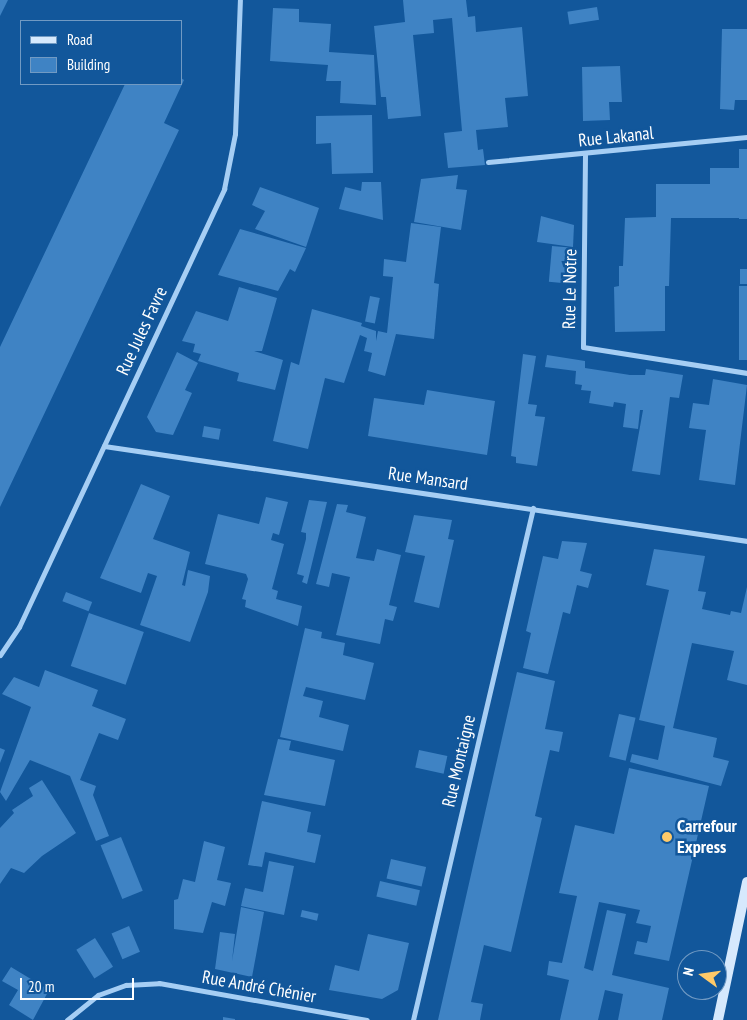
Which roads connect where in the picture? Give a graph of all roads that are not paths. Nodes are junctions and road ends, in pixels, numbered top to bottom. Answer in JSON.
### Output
{"nodes":[{"id":1,"x":240,"y":0,"type":"edge"},
{"id":2,"x":747,"y":137,"type":"edge"},
{"id":3,"x":585,"y":155,"type":"junction"},
{"id":4,"x":488,"y":162,"type":"dead end"},
{"id":5,"x":747,"y":373,"type":"edge"},
{"id":6,"x":104,"y":446,"type":"junction"},
{"id":7,"x":532,"y":508,"type":"junction"},
{"id":8,"x":747,"y":541,"type":"edge"},
{"id":9,"x":0,"y":655,"type":"edge"},
{"id":10,"x":747,"y":882,"type":"edge"},
{"id":11,"x":67,"y":1020,"type":"edge"},
{"id":12,"x":367,"y":1020,"type":"edge"},
{"id":13,"x":413,"y":1020,"type":"edge"},
{"id":14,"x":718,"y":1020,"type":"edge"}],
"edges":[{"from":1,"to":6,"type":"street","name":"Rue Jules Favre"},
{"from":2,"to":3,"type":"street","name":"Rue Lakanal"},
{"from":3,"to":4,"type":"street","name":"Rue Lakanal"},
{"from":3,"to":5,"type":"street","name":"Rue Le Notre"},
{"from":6,"to":7,"type":"street","name":"Rue Mansard"},
{"from":6,"to":9,"type":"street","name":"Rue Jules Favre"},
{"from":7,"to":8,"type":"street","name":"Rue Mansard"},
{"from":7,"to":13,"type":"street","name":"Rue Montaigne"},
{"from":10,"to":14,"type":"street"},
{"from":11,"to":12,"type":"street","name":"Rue André Chénier"}]}
